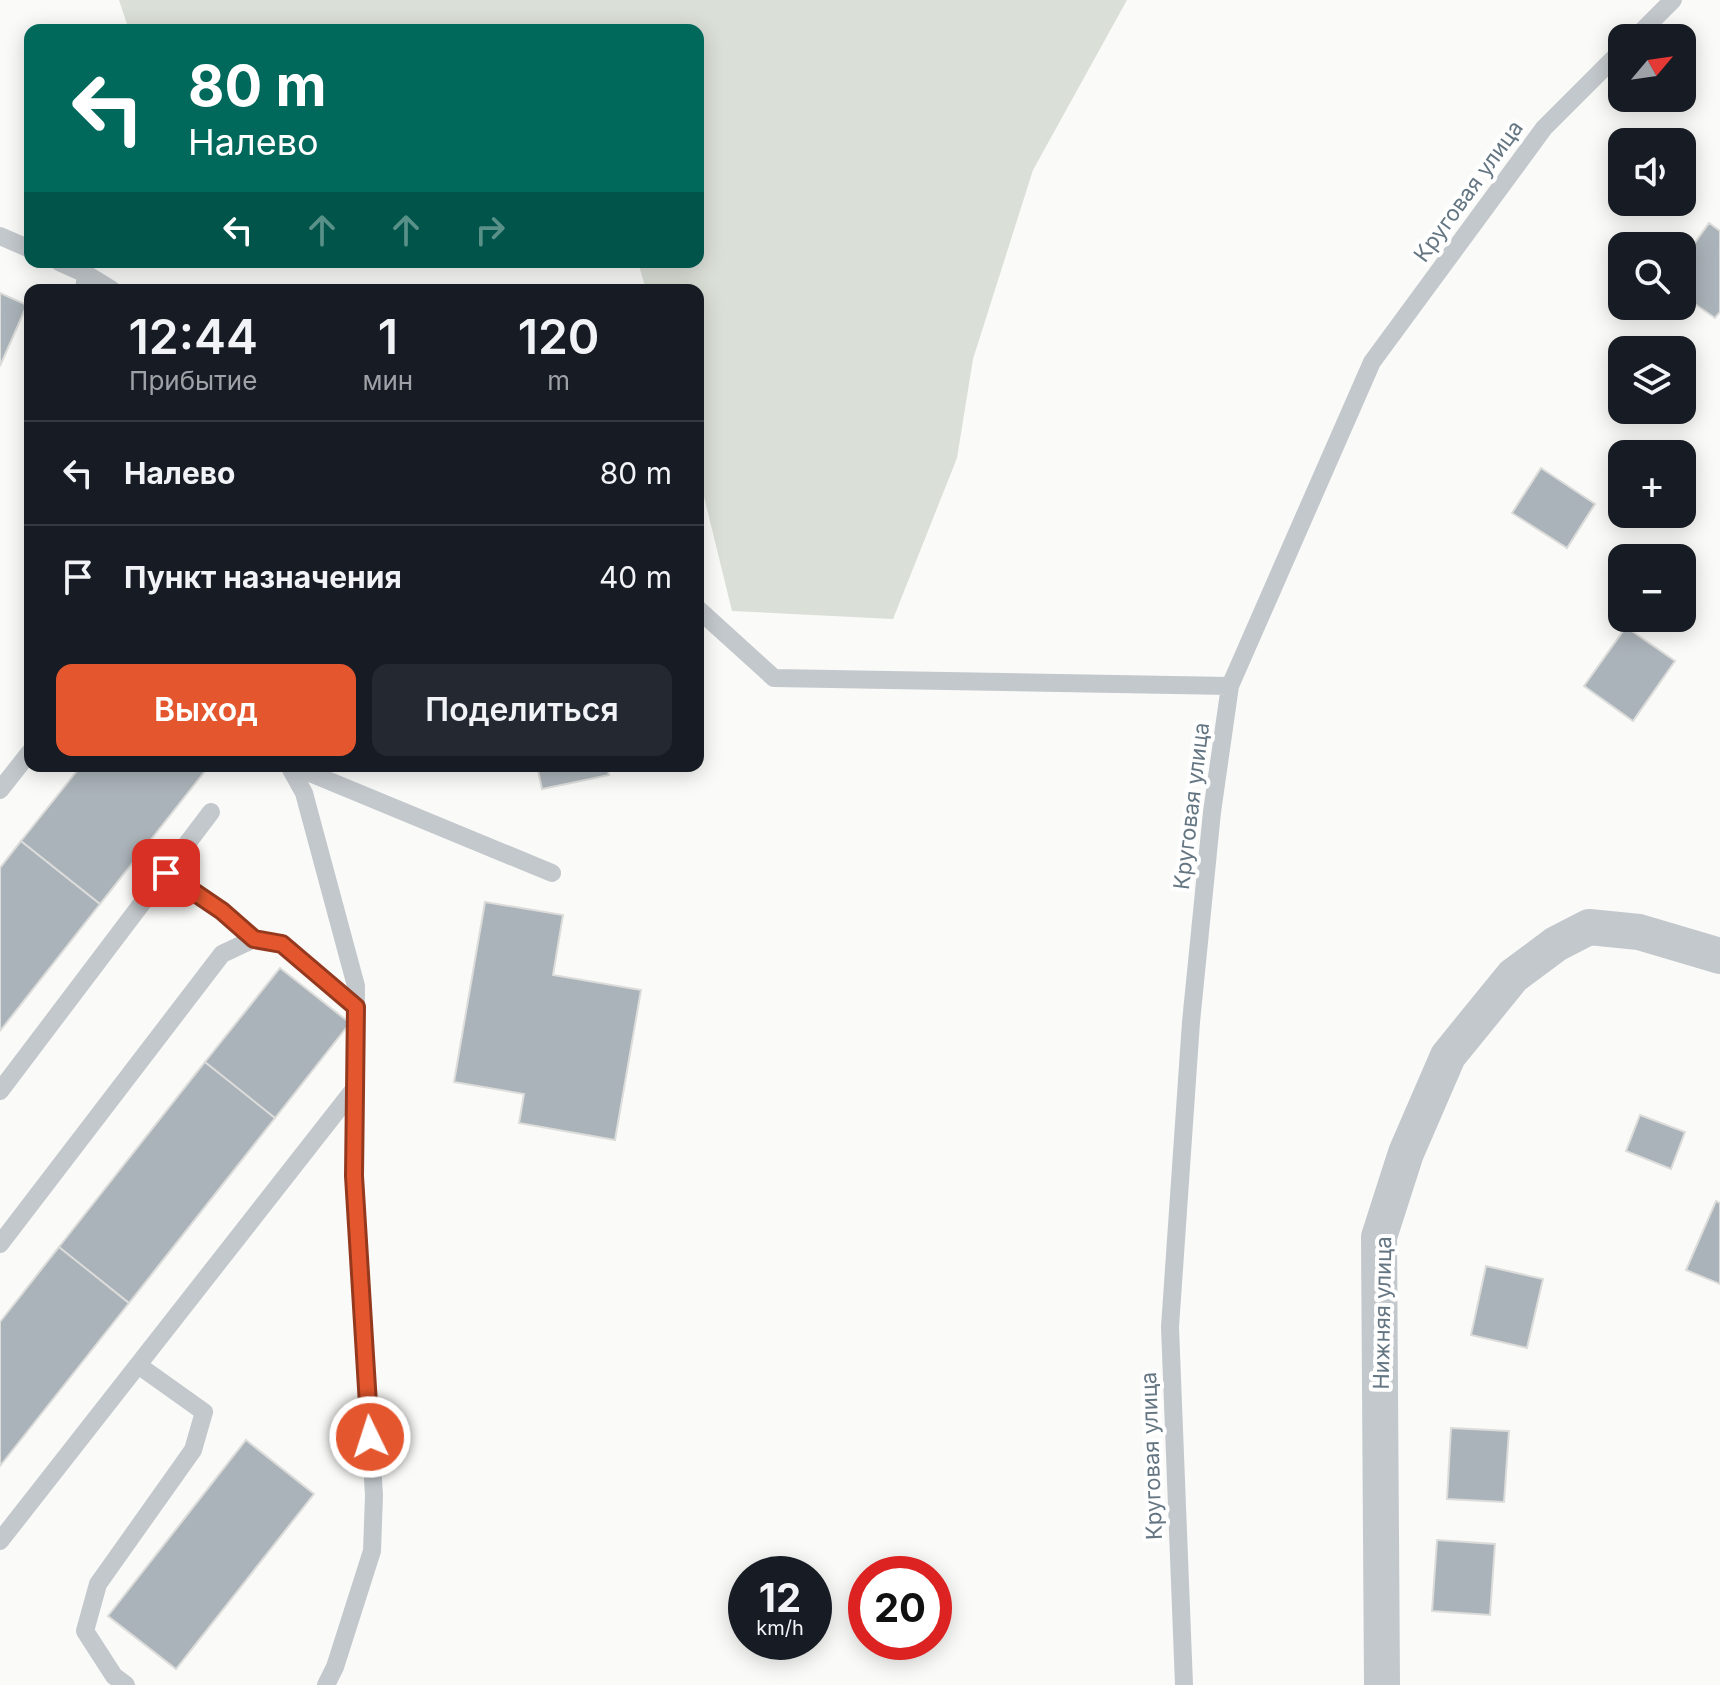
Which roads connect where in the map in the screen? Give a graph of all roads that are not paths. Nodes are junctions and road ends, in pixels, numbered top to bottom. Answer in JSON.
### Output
{"nodes":[{"id":1,"x":1673,"y":0,"type":"edge"},
{"id":2,"x":1649,"y":24,"type":"edge"},
{"id":3,"x":1608,"y":64,"type":"edge"},
{"id":4,"x":0,"y":236,"type":"edge"},
{"id":5,"x":24,"y":246,"type":"edge"},
{"id":6,"x":67,"y":268,"type":"edge"},
{"id":7,"x":85,"y":282,"type":"edge"},
{"id":8,"x":704,"y":614,"type":"edge"},
{"id":9,"x":1230,"y":686,"type":"junction"},
{"id":10,"x":24,"y":760,"type":"edge"},
{"id":11,"x":294,"y":772,"type":"edge"},
{"id":12,"x":325,"y":772,"type":"edge"},
{"id":13,"x":0,"y":790,"type":"edge"},
{"id":14,"x":211,"y":812,"type":"dead end"},
{"id":15,"x":166,"y":873,"type":"junction"},
{"id":16,"x":552,"y":873,"type":"dead end"},
{"id":17,"x":254,"y":939,"type":"junction"},
{"id":18,"x":1720,"y":956,"type":"edge"},
{"id":19,"x":356,"y":1007,"type":"junction"},
{"id":20,"x":355,"y":1088,"type":"junction"},
{"id":21,"x":0,"y":1091,"type":"edge"},
{"id":22,"x":0,"y":1244,"type":"edge"},
{"id":23,"x":138,"y":1365,"type":"junction"},
{"id":24,"x":0,"y":1541,"type":"edge"},
{"id":25,"x":126,"y":1685,"type":"edge"},
{"id":26,"x":326,"y":1685,"type":"edge"},
{"id":27,"x":1184,"y":1685,"type":"edge"},
{"id":28,"x":1382,"y":1685,"type":"edge"}],
"edges":[{"from":1,"to":2,"type":"lane"},
{"from":3,"to":9,"type":"lane","name":"Круговая улица"},
{"from":4,"to":5,"type":"lane"},
{"from":6,"to":7,"type":"lane"},
{"from":8,"to":9,"type":"lane"},
{"from":9,"to":27,"type":"lane","name":"Круговая улица"},
{"from":10,"to":13,"type":"lane"},
{"from":11,"to":19,"type":"lane"},
{"from":12,"to":16,"type":"lane"},
{"from":14,"to":15,"type":"lane"},
{"from":15,"to":17,"type":"lane"},
{"from":15,"to":21,"type":"lane"},
{"from":17,"to":19,"type":"lane"},
{"from":17,"to":22,"type":"lane"},
{"from":18,"to":28,"type":"street","name":"Нижняя улица"},
{"from":19,"to":20,"type":"lane"},
{"from":20,"to":23,"type":"lane"},
{"from":20,"to":26,"type":"lane"},
{"from":23,"to":24,"type":"lane"},
{"from":23,"to":25,"type":"lane"}]}
